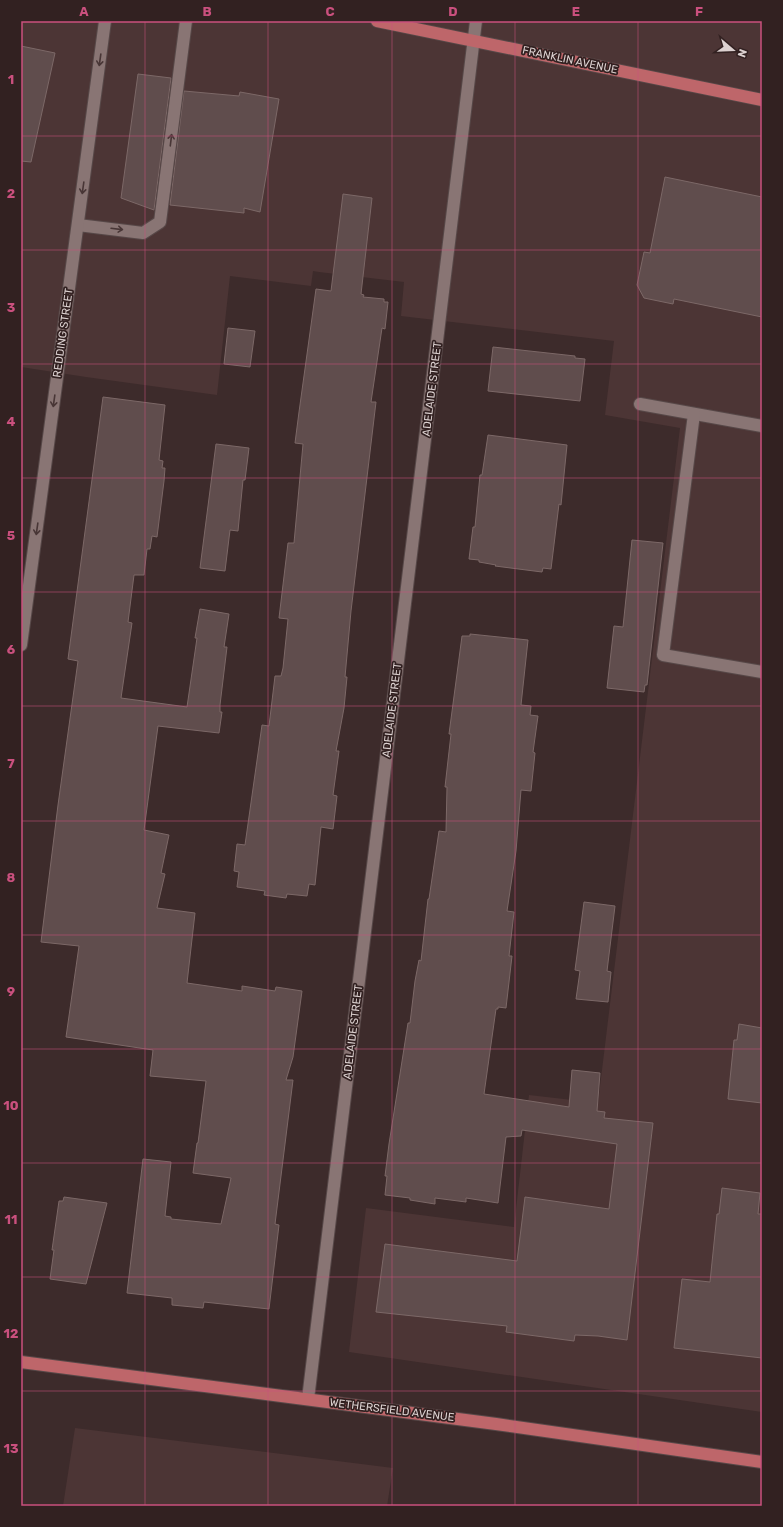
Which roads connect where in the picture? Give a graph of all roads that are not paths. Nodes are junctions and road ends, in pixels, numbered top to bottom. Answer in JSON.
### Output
{"nodes":[{"id":1,"x":105,"y":21,"type":"edge"},
{"id":2,"x":186,"y":21,"type":"edge"},
{"id":3,"x":377,"y":21,"type":"edge"},
{"id":4,"x":476,"y":21,"type":"edge"},
{"id":5,"x":474,"y":41,"type":"junction"},
{"id":6,"x":762,"y":100,"type":"edge"},
{"id":7,"x":78,"y":224,"type":"junction"},
{"id":8,"x":640,"y":404,"type":"dead end"},
{"id":9,"x":694,"y":414,"type":"junction"},
{"id":10,"x":762,"y":426,"type":"edge"},
{"id":11,"x":21,"y":644,"type":"edge"},
{"id":12,"x":762,"y":672,"type":"edge"},
{"id":13,"x":21,"y":1362,"type":"edge"},
{"id":14,"x":308,"y":1399,"type":"junction"},
{"id":15,"x":762,"y":1462,"type":"edge"}],
"edges":[{"from":1,"to":7,"type":"street","name":"REDDING STREET","one_way":true},
{"from":7,"to":2,"type":"street","one_way":true},
{"from":3,"to":5,"type":"main road","name":"FRANKLIN AVENUE"},
{"from":4,"to":5,"type":"street","name":"ADELAIDE STREET"},
{"from":5,"to":6,"type":"main road","name":"FRANKLIN AVENUE"},
{"from":5,"to":14,"type":"street","name":"ADELAIDE STREET"},
{"from":7,"to":11,"type":"street","name":"REDDING STREET","one_way":true},
{"from":8,"to":9,"type":"street"},
{"from":9,"to":10,"type":"street"},
{"from":9,"to":12,"type":"street"},
{"from":13,"to":14,"type":"main road","name":"WETHERSFIELD AVENUE"},
{"from":14,"to":15,"type":"main road","name":"WETHERSFIELD AVENUE"}]}
